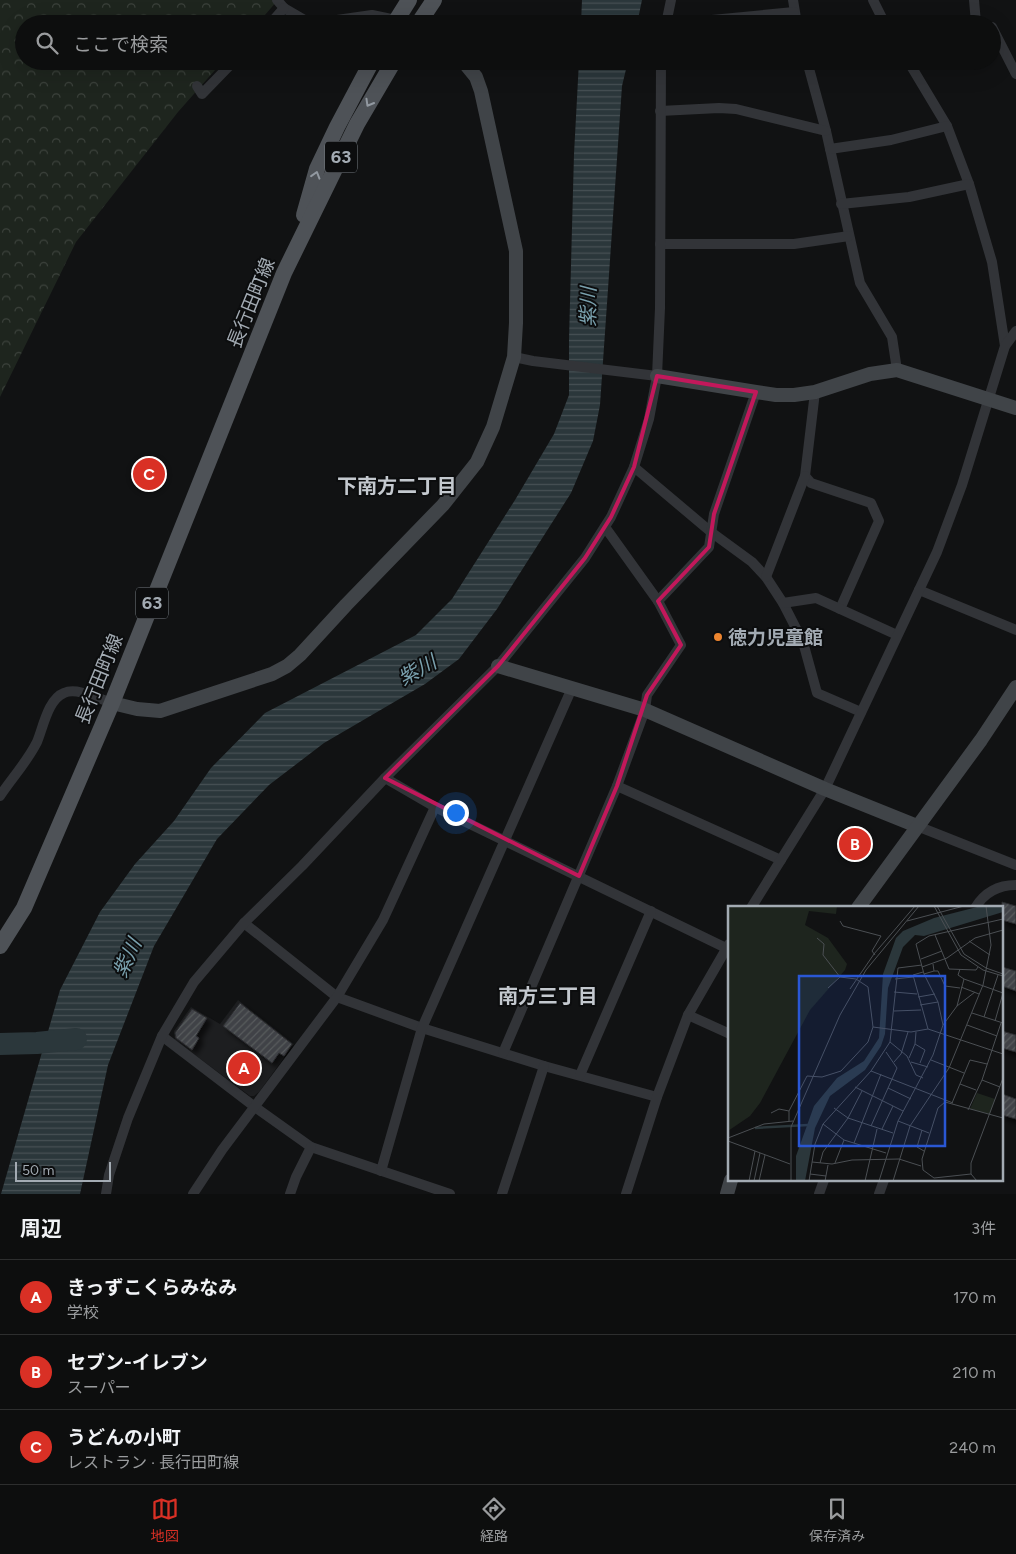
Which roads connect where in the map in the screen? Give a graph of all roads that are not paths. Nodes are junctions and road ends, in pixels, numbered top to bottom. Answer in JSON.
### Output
{"nodes":[{"id":1,"x":278,"y":0,"type":"edge"},
{"id":2,"x":409,"y":0,"type":"edge"},
{"id":3,"x":434,"y":0,"type":"edge"},
{"id":4,"x":672,"y":0,"type":"edge"},
{"id":5,"x":792,"y":0,"type":"edge"},
{"id":6,"x":873,"y":0,"type":"edge"},
{"id":7,"x":974,"y":0,"type":"edge"},
{"id":8,"x":284,"y":8,"type":"junction"},
{"id":9,"x":794,"y":12,"type":"junction"},
{"id":10,"x":278,"y":15,"type":"edge"},
{"id":11,"x":296,"y":15,"type":"edge"},
{"id":12,"x":402,"y":15,"type":"edge"},
{"id":13,"x":424,"y":15,"type":"edge"},
{"id":14,"x":668,"y":15,"type":"edge"},
{"id":15,"x":763,"y":15,"type":"edge"},
{"id":16,"x":795,"y":15,"type":"edge"},
{"id":17,"x":880,"y":15,"type":"edge"},
{"id":18,"x":975,"y":15,"type":"edge"},
{"id":19,"x":1001,"y":45,"type":"edge"},
{"id":20,"x":225,"y":70,"type":"edge"},
{"id":21,"x":367,"y":70,"type":"edge"},
{"id":22,"x":389,"y":70,"type":"edge"},
{"id":23,"x":470,"y":70,"type":"edge"},
{"id":24,"x":661,"y":70,"type":"edge"},
{"id":25,"x":809,"y":70,"type":"edge"},
{"id":26,"x":913,"y":70,"type":"edge"},
{"id":27,"x":1016,"y":74,"type":"edge"},
{"id":28,"x":197,"y":86,"type":"dead end"},
{"id":29,"x":660,"y":110,"type":"junction"},
{"id":30,"x":947,"y":126,"type":"junction"},
{"id":31,"x":826,"y":131,"type":"junction"},
{"id":32,"x":830,"y":149,"type":"junction"},
{"id":33,"x":969,"y":184,"type":"junction"},
{"id":34,"x":841,"y":204,"type":"junction"},
{"id":35,"x":848,"y":236,"type":"junction"},
{"id":36,"x":660,"y":244,"type":"junction"},
{"id":37,"x":292,"y":255,"type":"junction"},
{"id":38,"x":1016,"y":331,"type":"edge"},
{"id":39,"x":1005,"y":346,"type":"junction"},
{"id":40,"x":514,"y":357,"type":"junction"},
{"id":41,"x":898,"y":370,"type":"junction"},
{"id":42,"x":657,"y":376,"type":"junction"},
{"id":43,"x":756,"y":392,"type":"junction"},
{"id":44,"x":815,"y":392,"type":"junction"},
{"id":45,"x":989,"y":398,"type":"junction"},
{"id":46,"x":1016,"y":408,"type":"edge"},
{"id":47,"x":634,"y":467,"type":"junction"},
{"id":48,"x":805,"y":476,"type":"junction"},
{"id":49,"x":605,"y":527,"type":"junction"},
{"id":50,"x":711,"y":532,"type":"junction"},
{"id":51,"x":766,"y":578,"type":"junction"},
{"id":52,"x":919,"y":590,"type":"junction"},
{"id":53,"x":658,"y":601,"type":"junction"},
{"id":54,"x":783,"y":603,"type":"junction"},
{"id":55,"x":840,"y":609,"type":"junction"},
{"id":56,"x":1016,"y":630,"type":"edge"},
{"id":57,"x":898,"y":635,"type":"junction"},
{"id":58,"x":498,"y":666,"type":"junction"},
{"id":59,"x":572,"y":688,"type":"junction"},
{"id":60,"x":1016,"y":688,"type":"edge"},
{"id":61,"x":112,"y":703,"type":"junction"},
{"id":62,"x":645,"y":710,"type":"junction"},
{"id":63,"x":861,"y":712,"type":"junction"},
{"id":64,"x":385,"y":778,"type":"junction"},
{"id":65,"x":617,"y":786,"type":"junction"},
{"id":66,"x":825,"y":789,"type":"junction"},
{"id":67,"x":0,"y":796,"type":"edge"},
{"id":68,"x":435,"y":806,"type":"junction"},
{"id":69,"x":917,"y":826,"type":"junction"},
{"id":70,"x":506,"y":841,"type":"junction"},
{"id":71,"x":781,"y":860,"type":"junction"},
{"id":72,"x":1016,"y":865,"type":"edge"},
{"id":73,"x":579,"y":876,"type":"junction"},
{"id":74,"x":1016,"y":885,"type":"edge"},
{"id":75,"x":752,"y":906,"type":"edge"},
{"id":76,"x":859,"y":906,"type":"edge"},
{"id":77,"x":976,"y":906,"type":"edge"},
{"id":78,"x":652,"y":912,"type":"junction"},
{"id":79,"x":244,"y":923,"type":"junction"},
{"id":80,"x":728,"y":945,"type":"edge"},
{"id":81,"x":0,"y":946,"type":"edge"},
{"id":82,"x":337,"y":997,"type":"junction"},
{"id":83,"x":688,"y":1015,"type":"junction"},
{"id":84,"x":422,"y":1028,"type":"junction"},
{"id":85,"x":728,"y":1033,"type":"edge"},
{"id":86,"x":162,"y":1036,"type":"junction"},
{"id":87,"x":503,"y":1053,"type":"junction"},
{"id":88,"x":544,"y":1066,"type":"junction"},
{"id":89,"x":580,"y":1075,"type":"junction"},
{"id":90,"x":657,"y":1098,"type":"junction"},
{"id":91,"x":254,"y":1108,"type":"junction"},
{"id":92,"x":312,"y":1147,"type":"junction"},
{"id":93,"x":380,"y":1172,"type":"junction"},
{"id":94,"x":823,"y":1182,"type":"edge"},
{"id":95,"x":883,"y":1182,"type":"edge"},
{"id":96,"x":106,"y":1194,"type":"edge"},
{"id":97,"x":192,"y":1194,"type":"edge"},
{"id":98,"x":290,"y":1194,"type":"edge"},
{"id":99,"x":450,"y":1194,"type":"edge"},
{"id":100,"x":502,"y":1194,"type":"edge"},
{"id":101,"x":626,"y":1194,"type":"edge"},
{"id":102,"x":819,"y":1194,"type":"edge"},
{"id":103,"x":879,"y":1194,"type":"edge"}],
"edges":[{"from":1,"to":8,"type":"street"},
{"from":2,"to":12,"type":"main road"},
{"from":3,"to":13,"type":"main road"},
{"from":4,"to":14,"type":"street"},
{"from":5,"to":9,"type":"street"},
{"from":6,"to":17,"type":"street"},
{"from":7,"to":18,"type":"street"},
{"from":8,"to":10,"type":"street"},
{"from":8,"to":11,"type":"street"},
{"from":9,"to":15,"type":"street"},
{"from":9,"to":16,"type":"street"},
{"from":19,"to":27,"type":"street"},
{"from":20,"to":28,"type":"street"},
{"from":37,"to":21,"type":"main road","name":"長行田町線","number":"63","one_way":true},
{"from":22,"to":37,"type":"main road","name":"長行田町線","number":"63","one_way":true},
{"from":23,"to":40,"type":"street"},
{"from":24,"to":29,"type":"street"},
{"from":25,"to":31,"type":"street"},
{"from":26,"to":30,"type":"street"},
{"from":29,"to":31,"type":"street"},
{"from":29,"to":36,"type":"street"},
{"from":30,"to":32,"type":"street"},
{"from":30,"to":33,"type":"street"},
{"from":31,"to":32,"type":"street"},
{"from":32,"to":34,"type":"street"},
{"from":33,"to":34,"type":"street"},
{"from":33,"to":39,"type":"street"},
{"from":34,"to":35,"type":"street"},
{"from":35,"to":36,"type":"street"},
{"from":35,"to":41,"type":"street"},
{"from":36,"to":42,"type":"street"},
{"from":37,"to":61,"type":"main road","name":"長行田町線","number":"63"},
{"from":38,"to":39,"type":"street"},
{"from":39,"to":45,"type":"street"},
{"from":40,"to":42,"type":"street"},
{"from":40,"to":61,"type":"street"},
{"from":41,"to":44,"type":"street"},
{"from":41,"to":45,"type":"street"},
{"from":42,"to":43,"type":"street"},
{"from":42,"to":47,"type":"street"},
{"from":43,"to":44,"type":"street"},
{"from":43,"to":50,"type":"street"},
{"from":44,"to":48,"type":"street"},
{"from":45,"to":46,"type":"street"},
{"from":45,"to":52,"type":"street"},
{"from":47,"to":49,"type":"street"},
{"from":47,"to":50,"type":"street"},
{"from":48,"to":51,"type":"street"},
{"from":48,"to":55,"type":"street"},
{"from":49,"to":53,"type":"street"},
{"from":49,"to":58,"type":"street"},
{"from":50,"to":51,"type":"street"},
{"from":50,"to":53,"type":"street"},
{"from":51,"to":54,"type":"street"},
{"from":52,"to":56,"type":"street"},
{"from":52,"to":57,"type":"street"},
{"from":53,"to":62,"type":"street"},
{"from":54,"to":55,"type":"street"},
{"from":54,"to":63,"type":"street"},
{"from":55,"to":57,"type":"street"},
{"from":57,"to":63,"type":"street"},
{"from":58,"to":59,"type":"street"},
{"from":58,"to":64,"type":"street"},
{"from":59,"to":62,"type":"street"},
{"from":59,"to":70,"type":"street"},
{"from":60,"to":69,"type":"street"},
{"from":61,"to":67,"type":"street"},
{"from":61,"to":81,"type":"main road","name":"長行田町線","number":"63"},
{"from":62,"to":65,"type":"street"},
{"from":62,"to":66,"type":"street"},
{"from":63,"to":66,"type":"street"},
{"from":64,"to":68,"type":"street"},
{"from":64,"to":79,"type":"street"},
{"from":65,"to":71,"type":"street"},
{"from":65,"to":73,"type":"street"},
{"from":66,"to":69,"type":"street"},
{"from":66,"to":71,"type":"street"},
{"from":68,"to":70,"type":"street"},
{"from":68,"to":82,"type":"street"},
{"from":69,"to":72,"type":"street"},
{"from":69,"to":76,"type":"street"},
{"from":70,"to":73,"type":"street"},
{"from":70,"to":84,"type":"street"},
{"from":71,"to":75,"type":"street"},
{"from":73,"to":78,"type":"street"},
{"from":73,"to":87,"type":"street"},
{"from":74,"to":77,"type":"street"},
{"from":78,"to":80,"type":"street"},
{"from":78,"to":89,"type":"street"},
{"from":79,"to":82,"type":"street"},
{"from":79,"to":86,"type":"street"},
{"from":80,"to":83,"type":"street"},
{"from":82,"to":84,"type":"street"},
{"from":82,"to":91,"type":"street"},
{"from":83,"to":85,"type":"street"},
{"from":83,"to":90,"type":"street"},
{"from":84,"to":87,"type":"street"},
{"from":84,"to":93,"type":"street"},
{"from":86,"to":91,"type":"street"},
{"from":86,"to":96,"type":"street"},
{"from":87,"to":88,"type":"street"},
{"from":88,"to":89,"type":"street"},
{"from":88,"to":100,"type":"street"},
{"from":89,"to":90,"type":"street"},
{"from":90,"to":101,"type":"street"},
{"from":91,"to":92,"type":"street"},
{"from":91,"to":97,"type":"street"},
{"from":92,"to":93,"type":"street"},
{"from":92,"to":98,"type":"street"},
{"from":93,"to":99,"type":"street"},
{"from":94,"to":102,"type":"street"},
{"from":95,"to":103,"type":"street"}]}
